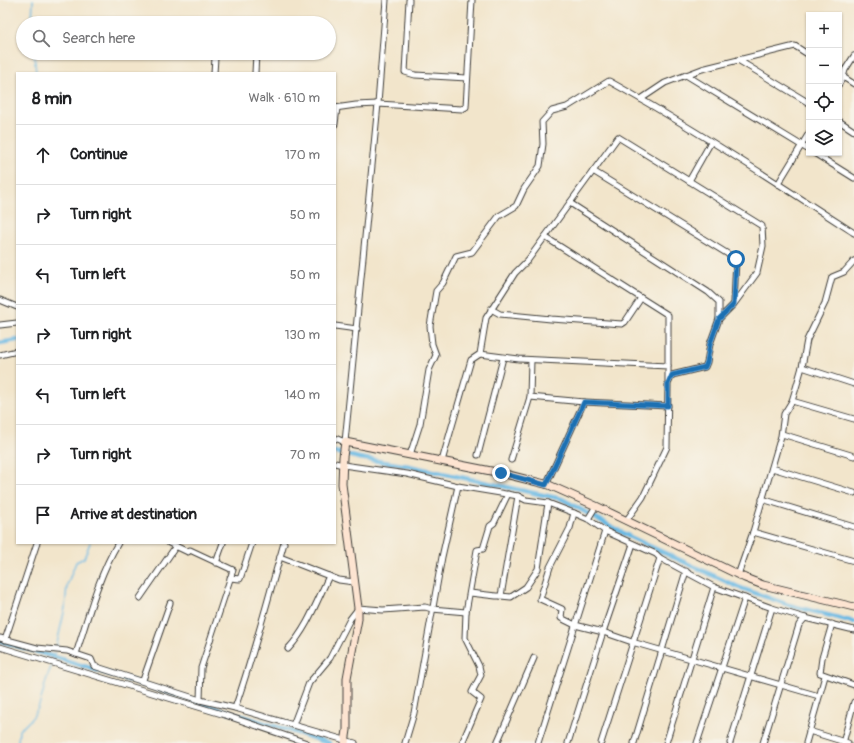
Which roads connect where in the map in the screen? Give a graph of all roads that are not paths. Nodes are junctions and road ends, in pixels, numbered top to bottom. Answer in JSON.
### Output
{"nodes":[{"id":1,"x":386,"y":0,"type":"edge"},
{"id":2,"x":408,"y":0,"type":"edge"},
{"id":3,"x":472,"y":0,"type":"edge"},
{"id":4,"x":806,"y":53,"type":"edge"},
{"id":5,"x":854,"y":56,"type":"edge"},
{"id":6,"x":215,"y":60,"type":"edge"},
{"id":7,"x":256,"y":60,"type":"edge"},
{"id":8,"x":738,"y":60,"type":"junction"},
{"id":9,"x":214,"y":72,"type":"edge"},
{"id":10,"x":255,"y":72,"type":"edge"},
{"id":11,"x":842,"y":74,"type":"edge"},
{"id":12,"x":686,"y":75,"type":"junction"},
{"id":13,"x":842,"y":77,"type":"edge"},
{"id":14,"x":467,"y":78,"type":"junction"},
{"id":15,"x":854,"y":84,"type":"edge"},
{"id":16,"x":640,"y":99,"type":"junction"},
{"id":17,"x":806,"y":101,"type":"edge"},
{"id":18,"x":378,"y":104,"type":"junction"},
{"id":19,"x":336,"y":108,"type":"edge"},
{"id":20,"x":842,"y":124,"type":"edge"},
{"id":21,"x":854,"y":131,"type":"edge"},
{"id":22,"x":806,"y":138,"type":"edge"},
{"id":23,"x":711,"y":142,"type":"junction"},
{"id":24,"x":801,"y":146,"type":"junction"},
{"id":25,"x":806,"y":148,"type":"edge"},
{"id":26,"x":819,"y":156,"type":"edge"},
{"id":27,"x":593,"y":171,"type":"junction"},
{"id":28,"x":854,"y":178,"type":"edge"},
{"id":29,"x":689,"y":181,"type":"junction"},
{"id":30,"x":778,"y":184,"type":"junction"},
{"id":31,"x":570,"y":203,"type":"junction"},
{"id":32,"x":854,"y":233,"type":"edge"},
{"id":33,"x":545,"y":237,"type":"junction"},
{"id":34,"x":854,"y":261,"type":"edge"},
{"id":35,"x":641,"y":298,"type":"junction"},
{"id":36,"x":0,"y":300,"type":"edge"},
{"id":37,"x":734,"y":304,"type":"junction"},
{"id":38,"x":16,"y":307,"type":"edge"},
{"id":39,"x":491,"y":310,"type":"junction"},
{"id":40,"x":719,"y":319,"type":"junction"},
{"id":41,"x":16,"y":323,"type":"edge"},
{"id":42,"x":0,"y":325,"type":"edge"},
{"id":43,"x":336,"y":326,"type":"edge"},
{"id":44,"x":357,"y":329,"type":"junction"},
{"id":45,"x":16,"y":351,"type":"edge"},
{"id":46,"x":480,"y":354,"type":"junction"},
{"id":47,"x":0,"y":355,"type":"edge"},
{"id":48,"x":503,"y":358,"type":"junction"},
{"id":49,"x":531,"y":360,"type":"junction"},
{"id":50,"x":668,"y":366,"type":"junction"},
{"id":51,"x":802,"y":367,"type":"junction"},
{"id":52,"x":668,"y":384,"type":"junction"},
{"id":53,"x":854,"y":384,"type":"edge"},
{"id":54,"x":530,"y":397,"type":"junction"},
{"id":55,"x":792,"y":401,"type":"junction"},
{"id":56,"x":584,"y":402,"type":"junction"},
{"id":57,"x":668,"y":406,"type":"junction"},
{"id":58,"x":854,"y":419,"type":"edge"},
{"id":59,"x":782,"y":434,"type":"junction"},
{"id":60,"x":336,"y":439,"type":"edge"},
{"id":61,"x":345,"y":445,"type":"junction"},
{"id":62,"x":410,"y":455,"type":"junction"},
{"id":63,"x":478,"y":455,"type":"dead end"},
{"id":64,"x":854,"y":456,"type":"edge"},
{"id":65,"x":511,"y":460,"type":"dead end"},
{"id":66,"x":442,"y":461,"type":"junction"},
{"id":67,"x":336,"y":463,"type":"edge"},
{"id":68,"x":343,"y":465,"type":"junction"},
{"id":69,"x":772,"y":468,"type":"junction"},
{"id":70,"x":546,"y":485,"type":"junction"},
{"id":71,"x":458,"y":486,"type":"junction"},
{"id":72,"x":854,"y":493,"type":"edge"},
{"id":73,"x":508,"y":494,"type":"junction"},
{"id":74,"x":518,"y":496,"type":"junction"},
{"id":75,"x":762,"y":499,"type":"junction"},
{"id":76,"x":548,"y":503,"type":"junction"},
{"id":77,"x":596,"y":506,"type":"junction"},
{"id":78,"x":574,"y":513,"type":"junction"},
{"id":79,"x":588,"y":519,"type":"junction"},
{"id":80,"x":626,"y":521,"type":"junction"},
{"id":81,"x":854,"y":527,"type":"edge"},
{"id":82,"x":606,"y":531,"type":"junction"},
{"id":83,"x":753,"y":532,"type":"junction"},
{"id":84,"x":37,"y":544,"type":"edge"},
{"id":85,"x":117,"y":544,"type":"edge"},
{"id":86,"x":171,"y":544,"type":"edge"},
{"id":87,"x":192,"y":544,"type":"edge"},
{"id":88,"x":223,"y":544,"type":"edge"},
{"id":89,"x":252,"y":544,"type":"edge"},
{"id":90,"x":284,"y":544,"type":"edge"},
{"id":91,"x":633,"y":544,"type":"junction"},
{"id":92,"x":176,"y":546,"type":"junction"},
{"id":93,"x":190,"y":550,"type":"junction"},
{"id":94,"x":280,"y":557,"type":"junction"},
{"id":95,"x":660,"y":558,"type":"junction"},
{"id":96,"x":854,"y":561,"type":"edge"},
{"id":97,"x":216,"y":563,"type":"junction"},
{"id":98,"x":686,"y":571,"type":"junction"},
{"id":99,"x":738,"y":575,"type":"junction"},
{"id":100,"x":329,"y":576,"type":"junction"},
{"id":101,"x":230,"y":578,"type":"junction"},
{"id":102,"x":354,"y":582,"type":"junction"},
{"id":103,"x":714,"y":587,"type":"junction"},
{"id":104,"x":470,"y":593,"type":"junction"},
{"id":105,"x":501,"y":596,"type":"junction"},
{"id":106,"x":140,"y":598,"type":"dead end"},
{"id":107,"x":744,"y":598,"type":"junction"},
{"id":108,"x":170,"y":603,"type":"dead end"},
{"id":109,"x":772,"y":608,"type":"junction"},
{"id":110,"x":854,"y":608,"type":"edge"},
{"id":111,"x":357,"y":609,"type":"junction"},
{"id":112,"x":432,"y":609,"type":"junction"},
{"id":113,"x":466,"y":612,"type":"junction"},
{"id":114,"x":805,"y":618,"type":"junction"},
{"id":115,"x":832,"y":624,"type":"junction"},
{"id":116,"x":575,"y":625,"type":"junction"},
{"id":117,"x":854,"y":630,"type":"edge"},
{"id":118,"x":603,"y":632,"type":"junction"},
{"id":119,"x":2,"y":639,"type":"edge"},
{"id":120,"x":632,"y":642,"type":"junction"},
{"id":121,"x":0,"y":647,"type":"edge"},
{"id":122,"x":288,"y":649,"type":"dead end"},
{"id":123,"x":662,"y":651,"type":"junction"},
{"id":124,"x":76,"y":654,"type":"junction"},
{"id":125,"x":534,"y":658,"type":"dead end"},
{"id":126,"x":692,"y":659,"type":"junction"},
{"id":127,"x":721,"y":667,"type":"junction"},
{"id":128,"x":750,"y":676,"type":"junction"},
{"id":129,"x":825,"y":676,"type":"junction"},
{"id":130,"x":143,"y":680,"type":"junction"},
{"id":131,"x":781,"y":685,"type":"junction"},
{"id":132,"x":854,"y":685,"type":"edge"},
{"id":133,"x":819,"y":696,"type":"junction"},
{"id":134,"x":200,"y":700,"type":"junction"},
{"id":135,"x":854,"y":702,"type":"edge"},
{"id":136,"x":235,"y":708,"type":"junction"},
{"id":137,"x":293,"y":725,"type":"junction"},
{"id":138,"x":810,"y":731,"type":"junction"},
{"id":139,"x":346,"y":742,"type":"edge"},
{"id":140,"x":845,"y":742,"type":"edge"},
{"id":141,"x":307,"y":743,"type":"edge"},
{"id":142,"x":354,"y":743,"type":"edge"},
{"id":143,"x":405,"y":743,"type":"edge"},
{"id":144,"x":462,"y":743,"type":"edge"},
{"id":145,"x":497,"y":743,"type":"edge"},
{"id":146,"x":538,"y":743,"type":"edge"},
{"id":147,"x":568,"y":743,"type":"edge"},
{"id":148,"x":601,"y":743,"type":"edge"},
{"id":149,"x":634,"y":743,"type":"edge"},
{"id":150,"x":666,"y":743,"type":"edge"},
{"id":151,"x":698,"y":743,"type":"edge"},
{"id":152,"x":730,"y":743,"type":"edge"},
{"id":153,"x":763,"y":743,"type":"edge"},
{"id":154,"x":806,"y":743,"type":"edge"}],
"edges":[{"from":1,"to":18,"type":"street"},
{"from":2,"to":14,"type":"street"},
{"from":3,"to":14,"type":"street"},
{"from":4,"to":8,"type":"street"},
{"from":5,"to":11,"type":"street"},
{"from":6,"to":9,"type":"street"},
{"from":7,"to":10,"type":"street"},
{"from":8,"to":12,"type":"street"},
{"from":8,"to":17,"type":"street"},
{"from":12,"to":16,"type":"street"},
{"from":12,"to":24,"type":"street"},
{"from":13,"to":15,"type":"street"},
{"from":14,"to":18,"type":"street"},
{"from":16,"to":23,"type":"street"},
{"from":16,"to":62,"type":"street"},
{"from":18,"to":19,"type":"street"},
{"from":18,"to":44,"type":"street"},
{"from":20,"to":21,"type":"street"},
{"from":22,"to":24,"type":"street"},
{"from":23,"to":29,"type":"street"},
{"from":23,"to":30,"type":"street"},
{"from":24,"to":25,"type":"street"},
{"from":24,"to":30,"type":"street"},
{"from":26,"to":28,"type":"street"},
{"from":27,"to":29,"type":"street"},
{"from":27,"to":31,"type":"street"},
{"from":27,"to":37,"type":"street"},
{"from":29,"to":37,"type":"street"},
{"from":30,"to":32,"type":"street"},
{"from":31,"to":33,"type":"street"},
{"from":31,"to":40,"type":"street"},
{"from":33,"to":35,"type":"street"},
{"from":33,"to":39,"type":"street"},
{"from":34,"to":51,"type":"street"},
{"from":35,"to":39,"type":"street"},
{"from":35,"to":50,"type":"street"},
{"from":36,"to":38,"type":"street"},
{"from":37,"to":40,"type":"street"},
{"from":39,"to":46,"type":"street"},
{"from":40,"to":52,"type":"street"},
{"from":41,"to":42,"type":"street"},
{"from":43,"to":44,"type":"street"},
{"from":44,"to":61,"type":"street"},
{"from":45,"to":47,"type":"street"},
{"from":46,"to":48,"type":"street"},
{"from":46,"to":66,"type":"street"},
{"from":48,"to":49,"type":"street"},
{"from":48,"to":63,"type":"street"},
{"from":49,"to":50,"type":"street"},
{"from":49,"to":54,"type":"street"},
{"from":50,"to":52,"type":"street"},
{"from":51,"to":53,"type":"street"},
{"from":51,"to":55,"type":"street"},
{"from":52,"to":57,"type":"street"},
{"from":54,"to":56,"type":"street"},
{"from":54,"to":65,"type":"street"},
{"from":55,"to":58,"type":"street"},
{"from":55,"to":59,"type":"street"},
{"from":56,"to":57,"type":"street"},
{"from":56,"to":70,"type":"street"},
{"from":57,"to":80,"type":"street"},
{"from":59,"to":64,"type":"street"},
{"from":59,"to":69,"type":"street"},
{"from":60,"to":61,"type":"street"},
{"from":61,"to":62,"type":"street"},
{"from":61,"to":68,"type":"street"},
{"from":62,"to":66,"type":"street"},
{"from":66,"to":70,"type":"street"},
{"from":67,"to":68,"type":"street"},
{"from":68,"to":71,"type":"street"},
{"from":68,"to":102,"type":"street"},
{"from":69,"to":72,"type":"street"},
{"from":69,"to":75,"type":"street"},
{"from":70,"to":77,"type":"street"},
{"from":71,"to":73,"type":"street"},
{"from":71,"to":112,"type":"street"},
{"from":73,"to":74,"type":"street"},
{"from":73,"to":104,"type":"street"},
{"from":74,"to":76,"type":"street"},
{"from":74,"to":105,"type":"street"},
{"from":75,"to":81,"type":"street"},
{"from":75,"to":83,"type":"street"},
{"from":76,"to":78,"type":"street"},
{"from":76,"to":105,"type":"street"},
{"from":77,"to":79,"type":"street"},
{"from":77,"to":80,"type":"street"},
{"from":78,"to":79,"type":"street"},
{"from":78,"to":116,"type":"street"},
{"from":79,"to":82,"type":"street"},
{"from":80,"to":99,"type":"street"},
{"from":82,"to":91,"type":"street"},
{"from":82,"to":116,"type":"street"},
{"from":83,"to":96,"type":"street"},
{"from":83,"to":99,"type":"street"},
{"from":84,"to":119,"type":"street"},
{"from":85,"to":124,"type":"street"},
{"from":86,"to":92,"type":"street"},
{"from":87,"to":93,"type":"street"},
{"from":88,"to":97,"type":"street"},
{"from":89,"to":101,"type":"street"},
{"from":90,"to":94,"type":"street"},
{"from":91,"to":95,"type":"street"},
{"from":91,"to":118,"type":"street"},
{"from":92,"to":93,"type":"street"},
{"from":92,"to":106,"type":"street"},
{"from":93,"to":97,"type":"street"},
{"from":94,"to":100,"type":"street"},
{"from":94,"to":136,"type":"street"},
{"from":95,"to":98,"type":"street"},
{"from":95,"to":120,"type":"street"},
{"from":97,"to":101,"type":"street"},
{"from":98,"to":103,"type":"street"},
{"from":98,"to":123,"type":"street"},
{"from":99,"to":110,"type":"street"},
{"from":100,"to":102,"type":"street"},
{"from":100,"to":122,"type":"street"},
{"from":101,"to":134,"type":"street"},
{"from":102,"to":111,"type":"street"},
{"from":103,"to":107,"type":"street"},
{"from":103,"to":126,"type":"street"},
{"from":104,"to":105,"type":"street"},
{"from":104,"to":113,"type":"street"},
{"from":107,"to":109,"type":"street"},
{"from":107,"to":127,"type":"street"},
{"from":108,"to":130,"type":"street"},
{"from":109,"to":114,"type":"street"},
{"from":109,"to":128,"type":"street"},
{"from":111,"to":112,"type":"street"},
{"from":111,"to":137,"type":"street"},
{"from":111,"to":139,"type":"street"},
{"from":112,"to":113,"type":"street"},
{"from":112,"to":143,"type":"street"},
{"from":113,"to":144,"type":"street"},
{"from":114,"to":115,"type":"street"},
{"from":114,"to":131,"type":"street"},
{"from":115,"to":117,"type":"street"},
{"from":115,"to":129,"type":"street"},
{"from":116,"to":118,"type":"street"},
{"from":116,"to":146,"type":"street"},
{"from":118,"to":120,"type":"street"},
{"from":118,"to":147,"type":"street"},
{"from":119,"to":124,"type":"street"},
{"from":120,"to":123,"type":"street"},
{"from":120,"to":148,"type":"street"},
{"from":121,"to":141,"type":"street"},
{"from":123,"to":126,"type":"street"},
{"from":123,"to":149,"type":"street"},
{"from":124,"to":130,"type":"street"},
{"from":125,"to":145,"type":"street"},
{"from":126,"to":127,"type":"street"},
{"from":126,"to":150,"type":"street"},
{"from":127,"to":128,"type":"street"},
{"from":127,"to":151,"type":"street"},
{"from":128,"to":131,"type":"street"},
{"from":128,"to":152,"type":"street"},
{"from":129,"to":132,"type":"street"},
{"from":129,"to":133,"type":"street"},
{"from":130,"to":134,"type":"street"},
{"from":131,"to":133,"type":"street"},
{"from":131,"to":153,"type":"street"},
{"from":133,"to":138,"type":"street"},
{"from":134,"to":136,"type":"street"},
{"from":135,"to":140,"type":"street"},
{"from":136,"to":137,"type":"street"},
{"from":137,"to":139,"type":"street"},
{"from":138,"to":140,"type":"street"},
{"from":138,"to":154,"type":"street"},
{"from":139,"to":142,"type":"street"}]}
